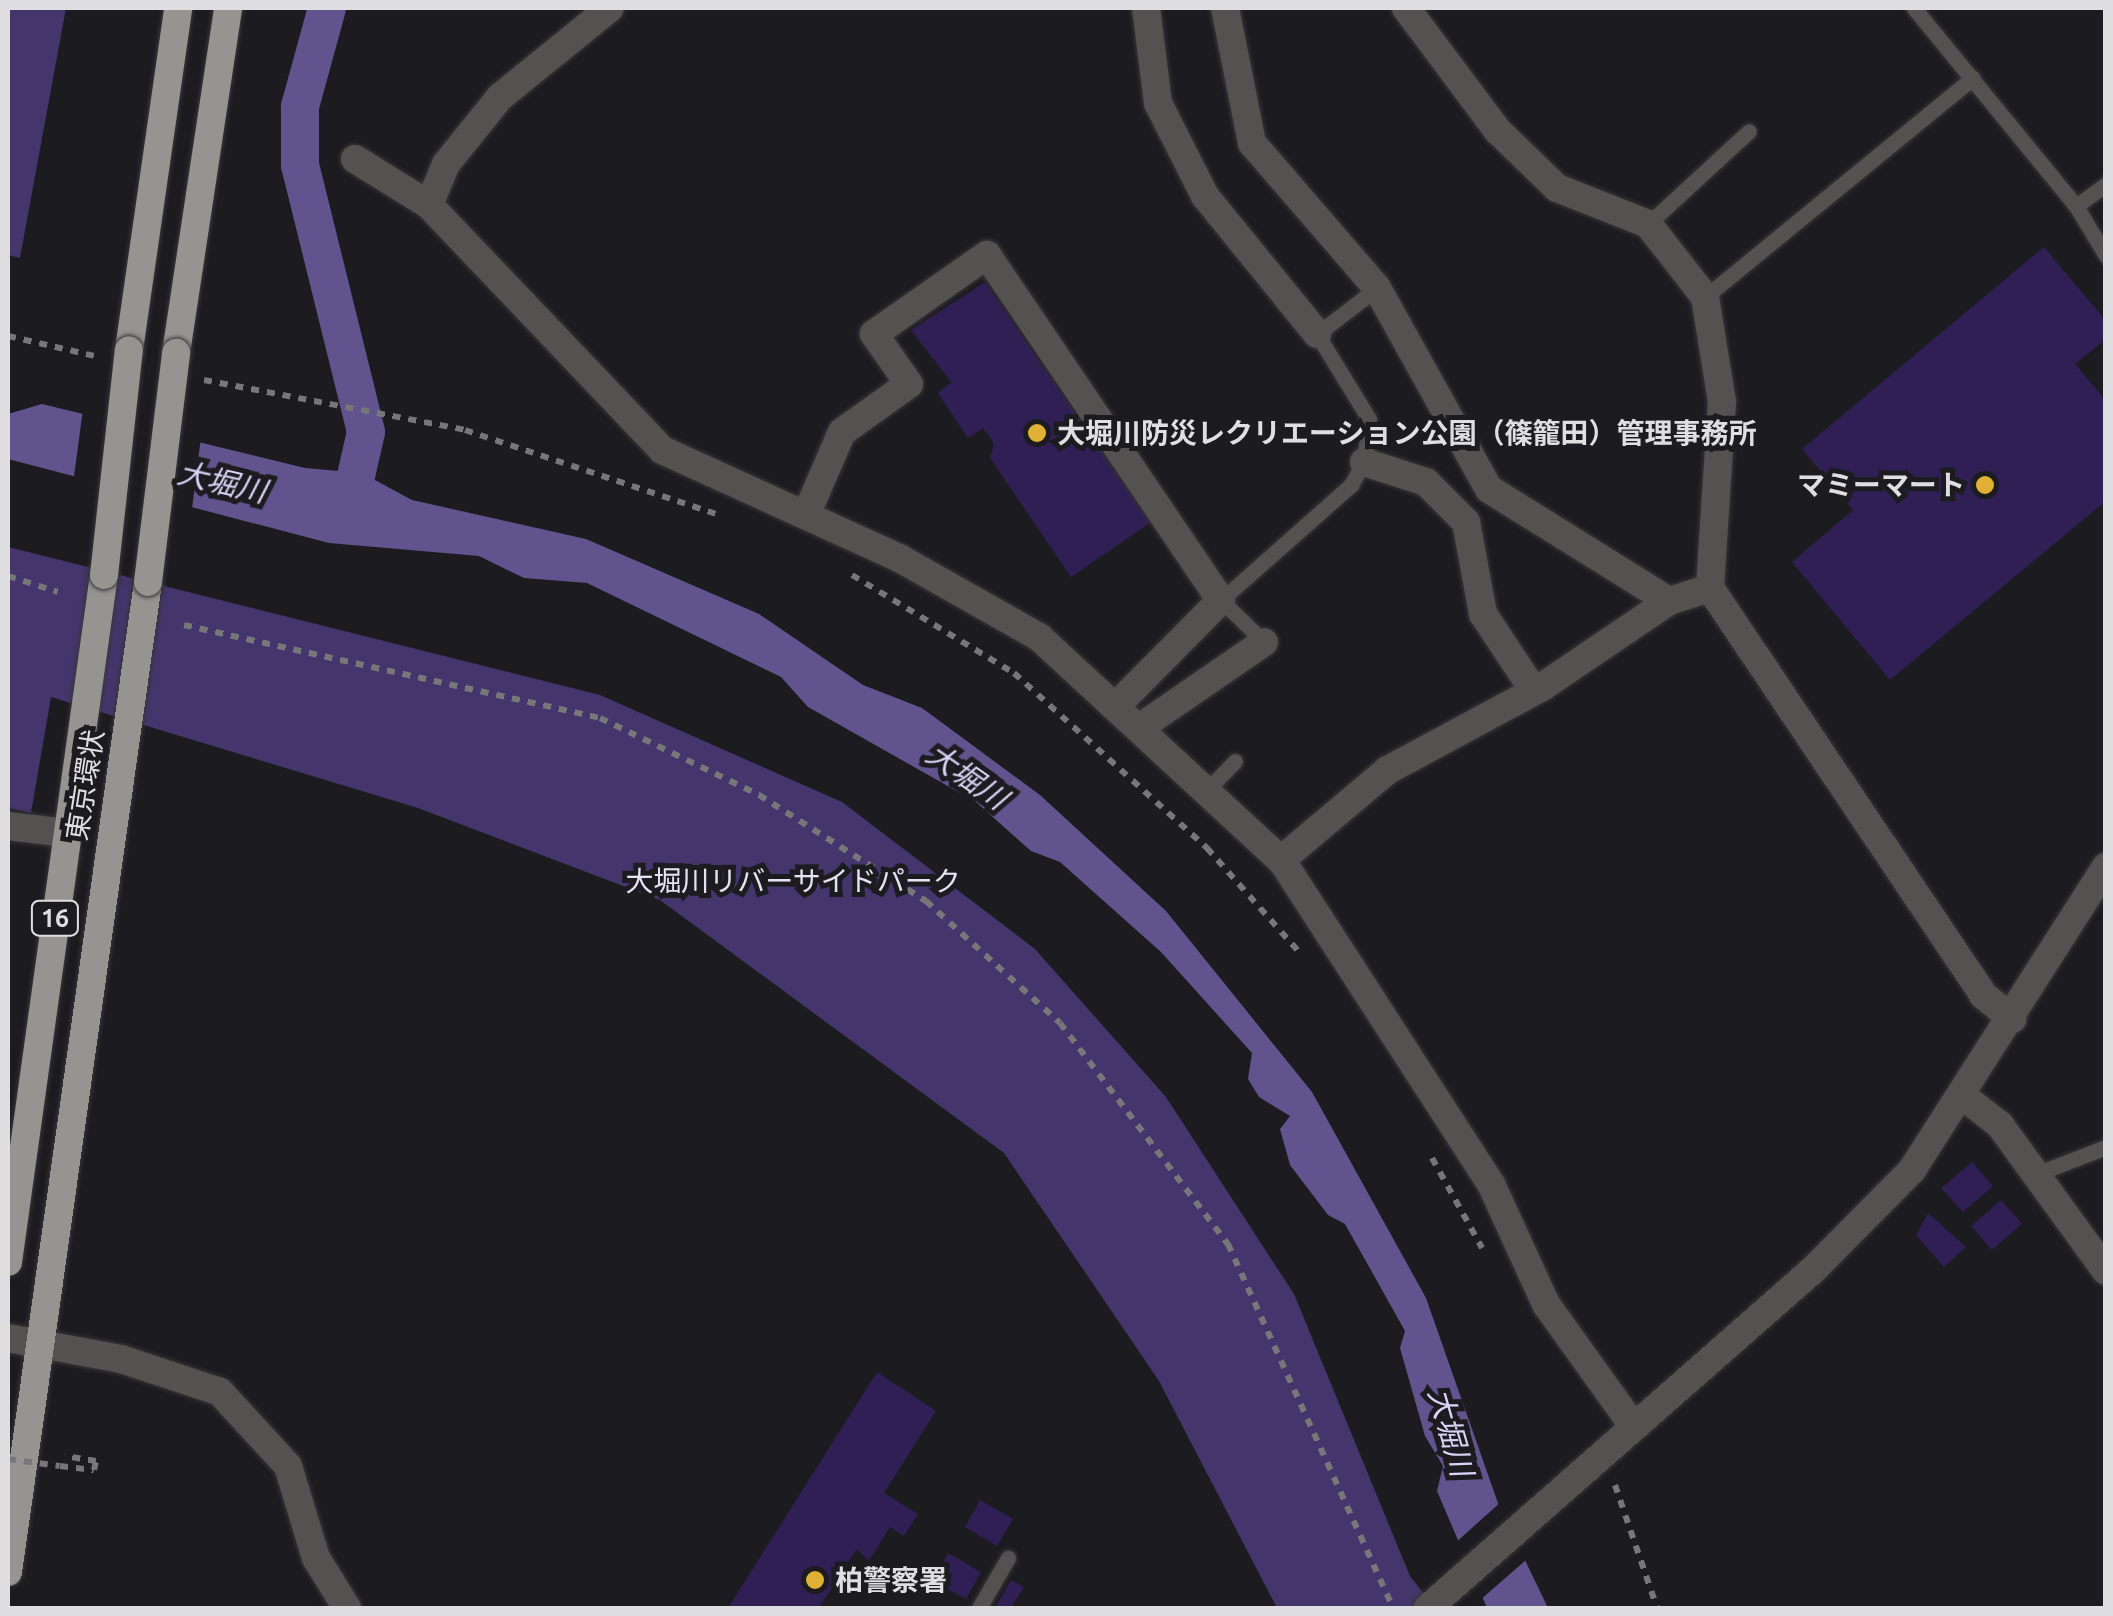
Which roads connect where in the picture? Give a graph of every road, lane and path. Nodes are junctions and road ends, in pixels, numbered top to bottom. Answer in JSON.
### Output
{"nodes":[{"id":1,"x":178,"y":8,"type":"edge"},
{"id":2,"x":228,"y":8,"type":"edge"},
{"id":3,"x":610,"y":8,"type":"edge"},
{"id":4,"x":1146,"y":8,"type":"edge"},
{"id":5,"x":1225,"y":8,"type":"edge"},
{"id":6,"x":1406,"y":8,"type":"edge"},
{"id":7,"x":1914,"y":8,"type":"edge"},
{"id":8,"x":1974,"y":78,"type":"junction"},
{"id":9,"x":1749,"y":130,"type":"dead end"},
{"id":10,"x":355,"y":159,"type":"dead end"},
{"id":11,"x":2106,"y":184,"type":"edge"},
{"id":12,"x":429,"y":205,"type":"junction"},
{"id":13,"x":2076,"y":206,"type":"junction"},
{"id":14,"x":1648,"y":224,"type":"junction"},
{"id":15,"x":2106,"y":256,"type":"edge"},
{"id":16,"x":1376,"y":288,"type":"junction"},
{"id":17,"x":1704,"y":298,"type":"junction"},
{"id":18,"x":1316,"y":334,"type":"junction"},
{"id":19,"x":8,"y":336,"type":"edge"},
{"id":20,"x":88,"y":355,"type":"dead end"},
{"id":21,"x":221,"y":384,"type":"dead end"},
{"id":22,"x":1364,"y":462,"type":"junction"},
{"id":23,"x":806,"y":516,"type":"junction"},
{"id":24,"x":734,"y":521,"type":"dead end"},
{"id":25,"x":836,"y":568,"type":"dead end"},
{"id":26,"x":8,"y":576,"type":"edge"},
{"id":27,"x":1710,"y":588,"type":"junction"},
{"id":28,"x":58,"y":592,"type":"dead end"},
{"id":29,"x":1222,"y":600,"type":"junction"},
{"id":30,"x":1669,"y":602,"type":"junction"},
{"id":31,"x":184,"y":625,"type":"dead end"},
{"id":32,"x":1264,"y":642,"type":"joint"},
{"id":33,"x":1534,"y":691,"type":"junction"},
{"id":34,"x":1117,"y":705,"type":"junction"},
{"id":35,"x":1142,"y":726,"type":"junction"},
{"id":36,"x":1235,"y":761,"type":"dead end"},
{"id":37,"x":1210,"y":788,"type":"junction"},
{"id":38,"x":8,"y":826,"type":"edge"},
{"id":39,"x":67,"y":833,"type":"junction"},
{"id":40,"x":1282,"y":860,"type":"junction"},
{"id":41,"x":2106,"y":867,"type":"edge"},
{"id":42,"x":1307,"y":962,"type":"dead end"},
{"id":43,"x":2012,"y":1019,"type":"junction"},
{"id":44,"x":1964,"y":1097,"type":"junction"},
{"id":45,"x":1425,"y":1145,"type":"dead end"},
{"id":46,"x":2106,"y":1147,"type":"edge"},
{"id":47,"x":2036,"y":1174,"type":"junction"},
{"id":48,"x":8,"y":1262,"type":"edge"},
{"id":49,"x":1491,"y":1262,"type":"dead end"},
{"id":50,"x":2106,"y":1271,"type":"edge"},
{"id":51,"x":8,"y":1338,"type":"edge"},
{"id":52,"x":38,"y":1344,"type":"junction"},
{"id":53,"x":1634,"y":1427,"type":"junction"},
{"id":54,"x":64,"y":1456,"type":"dead end"},
{"id":55,"x":8,"y":1459,"type":"edge"},
{"id":56,"x":1592,"y":1464,"type":"junction"},
{"id":57,"x":1008,"y":1558,"type":"dead end"},
{"id":58,"x":8,"y":1572,"type":"edge"},
{"id":59,"x":1431,"y":1606,"type":"edge"},
{"id":60,"x":347,"y":1608,"type":"edge"},
{"id":61,"x":979,"y":1608,"type":"edge"},
{"id":62,"x":1393,"y":1608,"type":"edge"},
{"id":63,"x":1657,"y":1608,"type":"edge"}],
"edges":[{"from":1,"to":39,"type":"highway","name":"東京環状","number":"16","bridge":true},
{"from":2,"to":52,"type":"highway","name":"東京環状","number":"16","bridge":true},
{"from":3,"to":12,"type":"street"},
{"from":4,"to":18,"type":"street"},
{"from":5,"to":16,"type":"street"},
{"from":6,"to":14,"type":"street"},
{"from":7,"to":8,"type":"lane"},
{"from":8,"to":13,"type":"lane"},
{"from":8,"to":17,"type":"lane"},
{"from":9,"to":14,"type":"lane"},
{"from":10,"to":12,"type":"street"},
{"from":11,"to":13,"type":"lane"},
{"from":12,"to":23,"type":"street"},
{"from":13,"to":15,"type":"lane"},
{"from":14,"to":17,"type":"street"},
{"from":16,"to":18,"type":"lane"},
{"from":16,"to":30,"type":"street"},
{"from":17,"to":27,"type":"street"},
{"from":18,"to":22,"type":"lane"},
{"from":19,"to":20,"type":"path"},
{"from":21,"to":24,"type":"path"},
{"from":22,"to":29,"type":"lane"},
{"from":22,"to":33,"type":"street"},
{"from":23,"to":29,"type":"street"},
{"from":23,"to":34,"type":"street"},
{"from":25,"to":42,"type":"path"},
{"from":26,"to":28,"type":"path"},
{"from":27,"to":30,"type":"street"},
{"from":27,"to":43,"type":"street"},
{"from":29,"to":32,"type":"lane"},
{"from":29,"to":34,"type":"street"},
{"from":30,"to":33,"type":"street"},
{"from":31,"to":62,"type":"path"},
{"from":32,"to":35,"type":"street"},
{"from":33,"to":40,"type":"street"},
{"from":34,"to":35,"type":"street"},
{"from":35,"to":37,"type":"street"},
{"from":36,"to":37,"type":"lane"},
{"from":37,"to":40,"type":"street"},
{"from":38,"to":39,"type":"street"},
{"from":39,"to":48,"type":"highway","name":"東京環状","number":"16"},
{"from":40,"to":53,"type":"street"},
{"from":41,"to":43,"type":"street"},
{"from":43,"to":44,"type":"street"},
{"from":44,"to":47,"type":"street"},
{"from":44,"to":53,"type":"street"},
{"from":45,"to":49,"type":"path"},
{"from":46,"to":47,"type":"lane"},
{"from":47,"to":50,"type":"street"},
{"from":51,"to":52,"type":"street"},
{"from":52,"to":58,"type":"highway","name":"東京環状","number":"16"},
{"from":52,"to":60,"type":"street"},
{"from":53,"to":56,"type":"street"},
{"from":54,"to":55,"type":"path","bridge":true},
{"from":56,"to":59,"type":"street"},
{"from":56,"to":63,"type":"path"},
{"from":57,"to":61,"type":"lane"}]}
